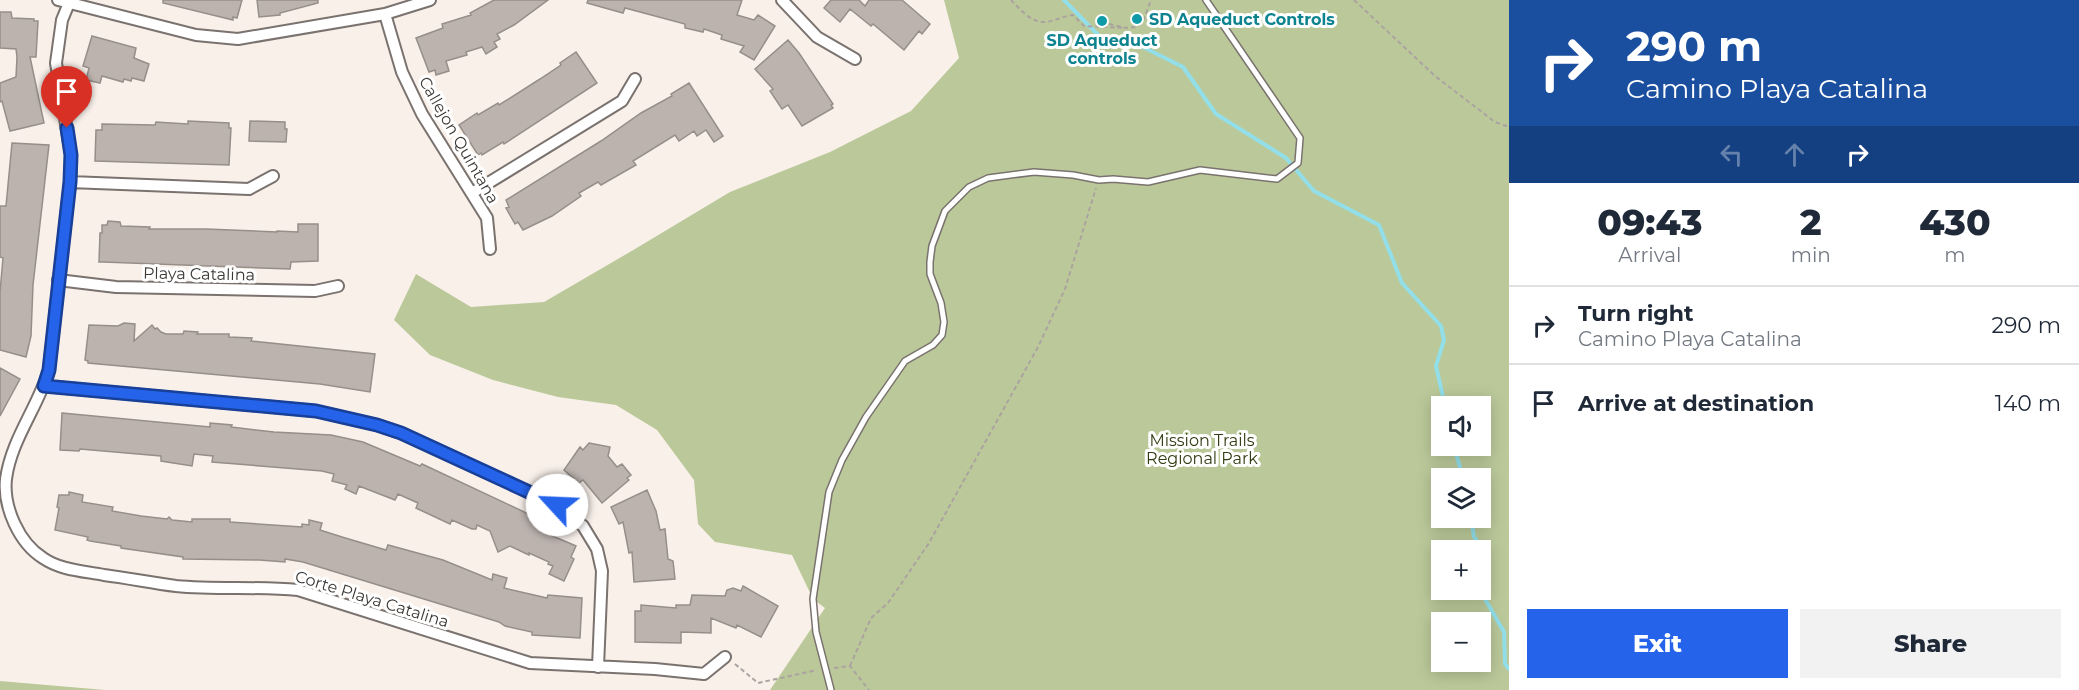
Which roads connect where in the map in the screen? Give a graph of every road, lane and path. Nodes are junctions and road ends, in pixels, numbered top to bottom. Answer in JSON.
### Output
{"nodes":[{"id":1,"x":430,"y":0,"type":"edge"},
{"id":2,"x":782,"y":0,"type":"edge"},
{"id":3,"x":1011,"y":0,"type":"edge"},
{"id":4,"x":1151,"y":0,"type":"edge"},
{"id":5,"x":1206,"y":0,"type":"edge"},
{"id":6,"x":1354,"y":0,"type":"edge"},
{"id":7,"x":63,"y":1,"type":"edge"},
{"id":8,"x":385,"y":14,"type":"junction"},
{"id":9,"x":1109,"y":24,"type":"dead end"},
{"id":10,"x":1126,"y":28,"type":"junction"},
{"id":11,"x":855,"y":59,"type":"dead end"},
{"id":12,"x":635,"y":79,"type":"dead end"},
{"id":13,"x":1509,"y":127,"type":"edge"},
{"id":14,"x":273,"y":176,"type":"dead end"},
{"id":15,"x":1099,"y":180,"type":"junction"},
{"id":16,"x":70,"y":182,"type":"junction"},
{"id":17,"x":472,"y":193,"type":"junction"},
{"id":18,"x":490,"y":249,"type":"dead end"},
{"id":19,"x":58,"y":280,"type":"junction"},
{"id":20,"x":338,"y":285,"type":"dead end"},
{"id":21,"x":44,"y":386,"type":"junction"},
{"id":22,"x":3,"y":495,"type":"edge"},
{"id":23,"x":726,"y":657,"type":"joint"},
{"id":24,"x":850,"y":666,"type":"junction"},
{"id":25,"x":598,"y":667,"type":"junction"},
{"id":26,"x":827,"y":669,"type":"junction"},
{"id":27,"x":831,"y":690,"type":"edge"},
{"id":28,"x":869,"y":690,"type":"edge"}],
"edges":[{"from":1,"to":8,"type":"street"},
{"from":2,"to":11,"type":"street"},
{"from":3,"to":10,"type":"path"},
{"from":4,"to":10,"type":"path"},
{"from":5,"to":15,"type":"lane"},
{"from":6,"to":13,"type":"path"},
{"from":7,"to":8,"type":"street"},
{"from":7,"to":16,"type":"street"},
{"from":8,"to":17,"type":"street","name":"Callejon Quintana"},
{"from":9,"to":10,"type":"path"},
{"from":12,"to":17,"type":"street"},
{"from":14,"to":16,"type":"street"},
{"from":15,"to":24,"type":"path"},
{"from":15,"to":26,"type":"lane"},
{"from":16,"to":19,"type":"street"},
{"from":17,"to":18,"type":"street","name":"Callejon Quintana"},
{"from":19,"to":20,"type":"street","name":"Playa Catalina"},
{"from":19,"to":21,"type":"street"},
{"from":21,"to":22,"type":"street"},
{"from":21,"to":25,"type":"street"},
{"from":22,"to":25,"type":"street","name":"Corte Playa Catalina"},
{"from":23,"to":25,"type":"street","name":"Corte Playa Catalina"},
{"from":23,"to":26,"type":"path"},
{"from":24,"to":26,"type":"path"},
{"from":24,"to":28,"type":"path"},
{"from":26,"to":27,"type":"lane"}]}
